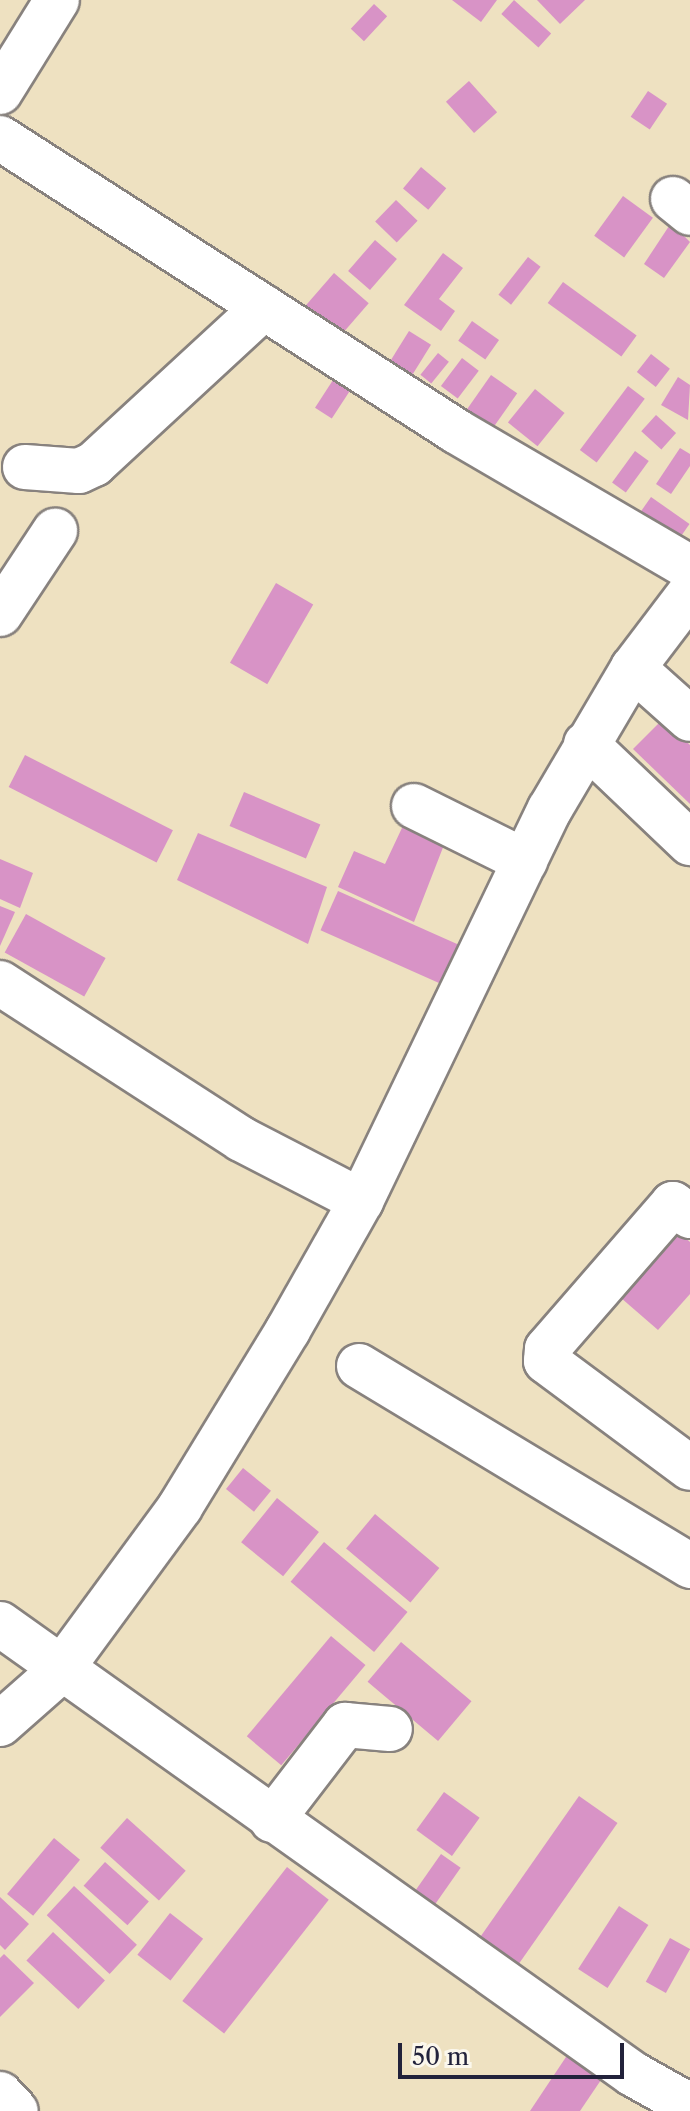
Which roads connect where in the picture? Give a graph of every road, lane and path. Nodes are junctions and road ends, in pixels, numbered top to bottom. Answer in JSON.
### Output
{"nodes":[{"id":1,"x":57,"y":0,"type":"edge"},
{"id":2,"x":0,"y":92,"type":"edge"},
{"id":3,"x":0,"y":138,"type":"edge"},
{"id":4,"x":264,"y":307,"type":"junction"},
{"id":5,"x":25,"y":467,"type":"dead end"},
{"id":6,"x":55,"y":531,"type":"dead end"},
{"id":7,"x":690,"y":568,"type":"edge"},
{"id":8,"x":690,"y":593,"type":"edge"},
{"id":9,"x":0,"y":614,"type":"edge"},
{"id":10,"x":633,"y":668,"type":"junction"},
{"id":11,"x":690,"y":719,"type":"edge"},
{"id":12,"x":586,"y":744,"type":"junction"},
{"id":13,"x":414,"y":806,"type":"dead end"},
{"id":14,"x":690,"y":843,"type":"edge"},
{"id":15,"x":525,"y":861,"type":"junction"},
{"id":16,"x":0,"y":983,"type":"edge"},
{"id":17,"x":361,"y":1201,"type":"junction"},
{"id":18,"x":684,"y":1204,"type":"edge"},
{"id":19,"x":359,"y":1366,"type":"dead end"},
{"id":20,"x":688,"y":1463,"type":"edge"},
{"id":21,"x":690,"y":1566,"type":"edge"},
{"id":22,"x":0,"y":1624,"type":"edge"},
{"id":23,"x":59,"y":1672,"type":"junction"},
{"id":24,"x":0,"y":1724,"type":"edge"},
{"id":25,"x":390,"y":1729,"type":"dead end"},
{"id":26,"x":272,"y":1820,"type":"junction"},
{"id":27,"x":0,"y":2094,"type":"edge"},
{"id":28,"x":690,"y":2106,"type":"edge"},
{"id":29,"x":16,"y":2111,"type":"edge"}],
"edges":[{"from":1,"to":2,"type":"street"},
{"from":3,"to":4,"type":"street"},
{"from":4,"to":5,"type":"street"},
{"from":4,"to":7,"type":"street"},
{"from":6,"to":9,"type":"street"},
{"from":8,"to":10,"type":"street"},
{"from":10,"to":11,"type":"street"},
{"from":10,"to":12,"type":"street"},
{"from":12,"to":14,"type":"street"},
{"from":12,"to":15,"type":"street"},
{"from":13,"to":15,"type":"street"},
{"from":15,"to":17,"type":"street"},
{"from":16,"to":17,"type":"street"},
{"from":17,"to":23,"type":"street"},
{"from":18,"to":20,"type":"street"},
{"from":19,"to":21,"type":"street"},
{"from":22,"to":23,"type":"street"},
{"from":23,"to":24,"type":"street"},
{"from":23,"to":26,"type":"street"},
{"from":25,"to":26,"type":"street"},
{"from":26,"to":28,"type":"street"},
{"from":27,"to":29,"type":"street"}]}
